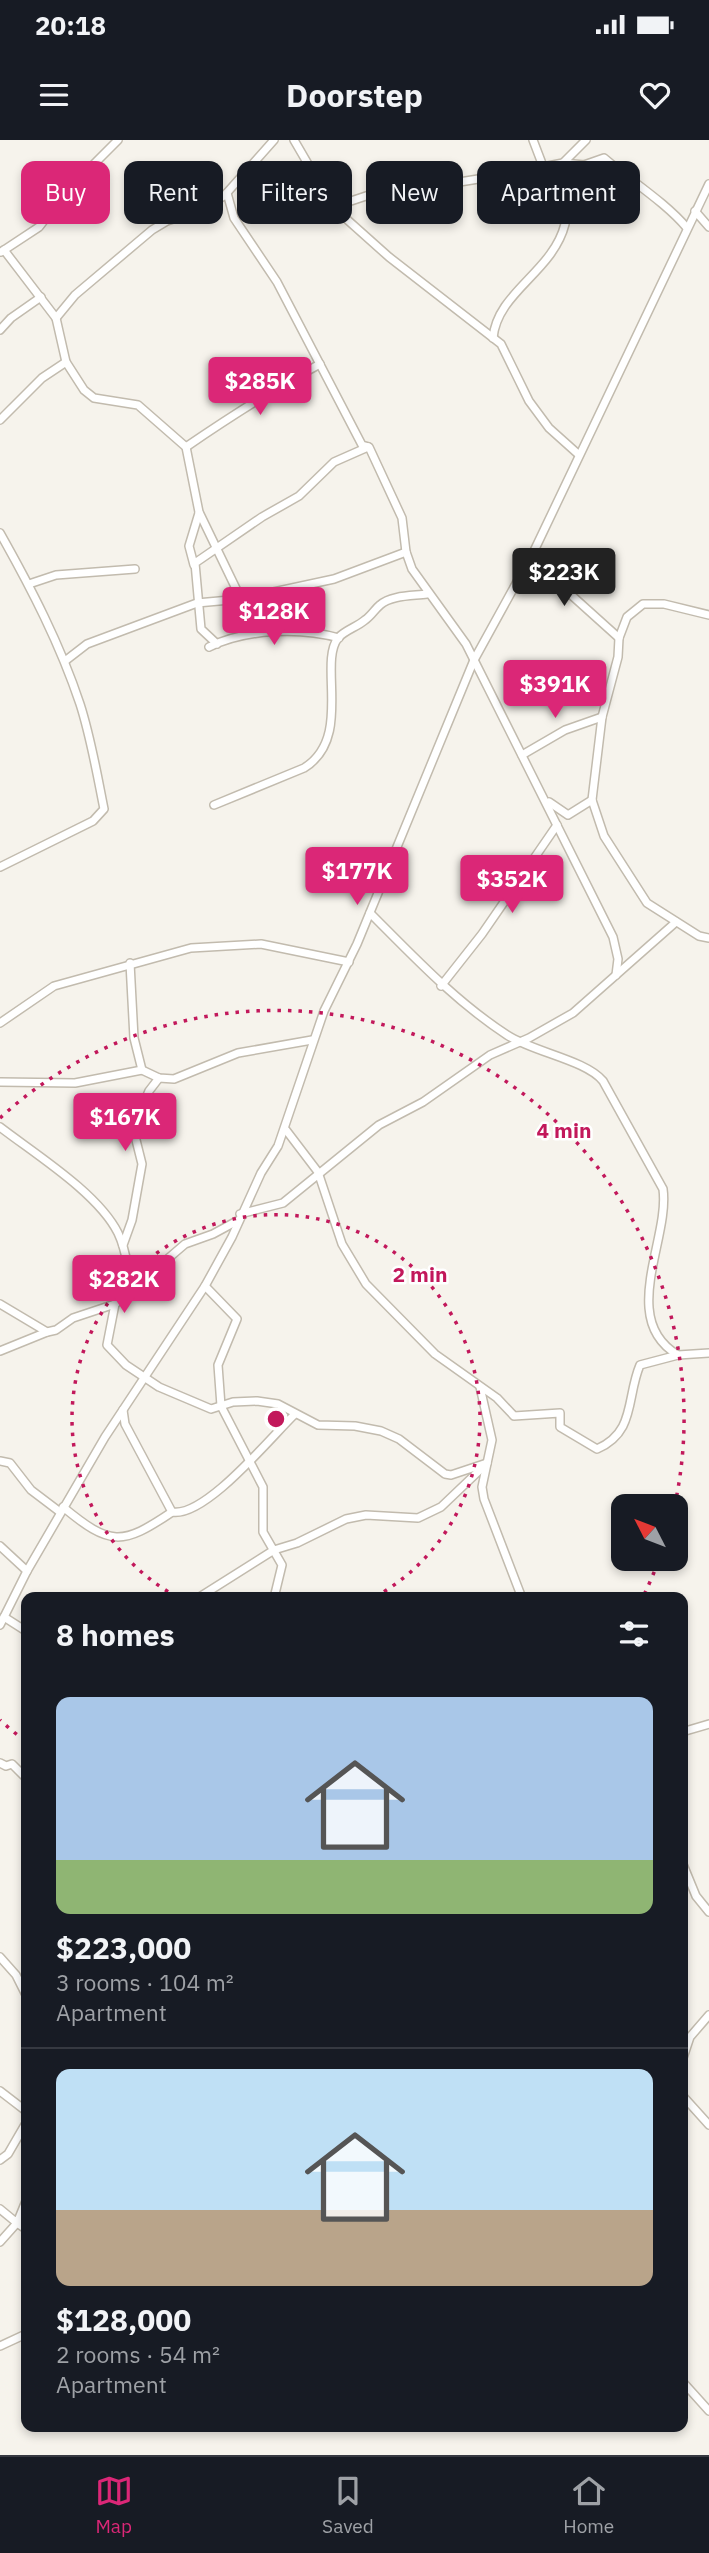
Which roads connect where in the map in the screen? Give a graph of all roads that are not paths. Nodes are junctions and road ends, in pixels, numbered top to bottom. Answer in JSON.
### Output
{"nodes":[{"id":1,"x":118,"y":140,"type":"edge"},
{"id":2,"x":274,"y":140,"type":"edge"},
{"id":3,"x":294,"y":140,"type":"edge"},
{"id":4,"x":533,"y":140,"type":"edge"},
{"id":5,"x":586,"y":140,"type":"edge"},
{"id":6,"x":306,"y":161,"type":"edge"},
{"id":7,"x":541,"y":161,"type":"edge"},
{"id":8,"x":565,"y":161,"type":"edge"},
{"id":9,"x":477,"y":177,"type":"edge"},
{"id":10,"x":709,"y":184,"type":"edge"},
{"id":11,"x":640,"y":189,"type":"edge"},
{"id":12,"x":227,"y":193,"type":"junction"},
{"id":13,"x":352,"y":201,"type":"edge"},
{"id":14,"x":695,"y":211,"type":"junction"},
{"id":15,"x":352,"y":224,"type":"edge"},
{"id":16,"x":564,"y":224,"type":"edge"},
{"id":17,"x":709,"y":227,"type":"edge"},
{"id":18,"x":687,"y":228,"type":"junction"},
{"id":19,"x":2,"y":251,"type":"edge"},
{"id":20,"x":41,"y":297,"type":"junction"},
{"id":21,"x":56,"y":318,"type":"junction"},
{"id":22,"x":0,"y":330,"type":"edge"},
{"id":23,"x":493,"y":338,"type":"junction"},
{"id":24,"x":66,"y":362,"type":"junction"},
{"id":25,"x":320,"y":364,"type":"junction"},
{"id":26,"x":0,"y":420,"type":"edge"},
{"id":27,"x":186,"y":447,"type":"junction"},
{"id":28,"x":369,"y":447,"type":"junction"},
{"id":29,"x":578,"y":454,"type":"junction"},
{"id":30,"x":199,"y":512,"type":"junction"},
{"id":31,"x":0,"y":533,"type":"edge"},
{"id":32,"x":218,"y":548,"type":"junction"},
{"id":33,"x":534,"y":551,"type":"junction"},
{"id":34,"x":406,"y":552,"type":"junction"},
{"id":35,"x":194,"y":565,"type":"junction"},
{"id":36,"x":135,"y":569,"type":"dead end"},
{"id":37,"x":29,"y":584,"type":"junction"},
{"id":38,"x":427,"y":594,"type":"junction"},
{"id":39,"x":241,"y":599,"type":"junction"},
{"id":40,"x":197,"y":603,"type":"junction"},
{"id":41,"x":709,"y":615,"type":"edge"},
{"id":42,"x":338,"y":638,"type":"junction"},
{"id":43,"x":619,"y":639,"type":"junction"},
{"id":44,"x":474,"y":660,"type":"junction"},
{"id":45,"x":65,"y":661,"type":"junction"},
{"id":46,"x":602,"y":717,"type":"junction"},
{"id":47,"x":522,"y":755,"type":"junction"},
{"id":48,"x":546,"y":800,"type":"junction"},
{"id":49,"x":592,"y":800,"type":"junction"},
{"id":50,"x":214,"y":805,"type":"dead end"},
{"id":51,"x":557,"y":825,"type":"junction"},
{"id":52,"x":0,"y":867,"type":"edge"},
{"id":53,"x":370,"y":913,"type":"junction"},
{"id":54,"x":676,"y":922,"type":"junction"},
{"id":55,"x":709,"y":938,"type":"edge"},
{"id":56,"x":349,"y":962,"type":"junction"},
{"id":57,"x":130,"y":963,"type":"junction"},
{"id":58,"x":616,"y":975,"type":"junction"},
{"id":59,"x":441,"y":986,"type":"junction"},
{"id":60,"x":0,"y":1023,"type":"edge"},
{"id":61,"x":312,"y":1041,"type":"junction"},
{"id":62,"x":518,"y":1042,"type":"junction"},
{"id":63,"x":142,"y":1070,"type":"junction"},
{"id":64,"x":159,"y":1078,"type":"junction"},
{"id":65,"x":0,"y":1082,"type":"edge"},
{"id":66,"x":0,"y":1127,"type":"edge"},
{"id":67,"x":285,"y":1130,"type":"junction"},
{"id":68,"x":318,"y":1172,"type":"junction"},
{"id":69,"x":239,"y":1217,"type":"junction"},
{"id":70,"x":123,"y":1247,"type":"junction"},
{"id":71,"x":132,"y":1286,"type":"junction"},
{"id":72,"x":205,"y":1286,"type":"junction"},
{"id":73,"x":0,"y":1304,"type":"edge"},
{"id":74,"x":115,"y":1304,"type":"junction"},
{"id":75,"x":47,"y":1332,"type":"junction"},
{"id":76,"x":0,"y":1351,"type":"edge"},
{"id":77,"x":709,"y":1353,"type":"edge"},
{"id":78,"x":678,"y":1355,"type":"junction"},
{"id":79,"x":144,"y":1378,"type":"junction"},
{"id":80,"x":480,"y":1387,"type":"junction"},
{"id":81,"x":221,"y":1406,"type":"junction"},
{"id":82,"x":124,"y":1410,"type":"junction"},
{"id":83,"x":295,"y":1415,"type":"junction"},
{"id":84,"x":249,"y":1459,"type":"junction"},
{"id":85,"x":0,"y":1461,"type":"edge"},
{"id":86,"x":487,"y":1463,"type":"junction"},
{"id":87,"x":61,"y":1510,"type":"junction"},
{"id":88,"x":172,"y":1512,"type":"junction"},
{"id":89,"x":0,"y":1546,"type":"edge"},
{"id":90,"x":274,"y":1550,"type":"junction"},
{"id":91,"x":27,"y":1571,"type":"junction"},
{"id":92,"x":208,"y":1592,"type":"edge"},
{"id":93,"x":275,"y":1592,"type":"edge"},
{"id":94,"x":520,"y":1592,"type":"edge"},
{"id":95,"x":1,"y":1622,"type":"edge"},
{"id":96,"x":21,"y":1629,"type":"edge"},
{"id":97,"x":709,"y":1724,"type":"edge"},
{"id":98,"x":688,"y":1730,"type":"edge"},
{"id":99,"x":0,"y":1763,"type":"edge"},
{"id":100,"x":21,"y":1773,"type":"edge"},
{"id":101,"x":688,"y":1877,"type":"edge"},
{"id":102,"x":709,"y":1912,"type":"edge"},
{"id":103,"x":0,"y":1957,"type":"edge"},
{"id":104,"x":21,"y":1985,"type":"edge"},
{"id":105,"x":709,"y":2015,"type":"edge"},
{"id":106,"x":688,"y":2043,"type":"edge"},
{"id":107,"x":0,"y":2091,"type":"edge"},
{"id":108,"x":688,"y":2102,"type":"edge"},
{"id":109,"x":21,"y":2106,"type":"edge"},
{"id":110,"x":709,"y":2125,"type":"edge"},
{"id":111,"x":21,"y":2132,"type":"edge"},
{"id":112,"x":0,"y":2160,"type":"edge"},
{"id":113,"x":0,"y":2209,"type":"edge"},
{"id":114,"x":21,"y":2213,"type":"edge"},
{"id":115,"x":17,"y":2223,"type":"junction"},
{"id":116,"x":21,"y":2226,"type":"edge"},
{"id":117,"x":0,"y":2242,"type":"edge"},
{"id":118,"x":21,"y":2336,"type":"edge"},
{"id":119,"x":0,"y":2346,"type":"edge"},
{"id":120,"x":688,"y":2388,"type":"edge"},
{"id":121,"x":709,"y":2411,"type":"edge"}],
"edges":[{"from":1,"to":19,"type":"street"},
{"from":2,"to":12,"type":"street"},
{"from":3,"to":6,"type":"street"},
{"from":4,"to":7,"type":"street"},
{"from":5,"to":8,"type":"street"},
{"from":9,"to":13,"type":"street"},
{"from":10,"to":14,"type":"street"},
{"from":11,"to":18,"type":"street"},
{"from":12,"to":21,"type":"street"},
{"from":12,"to":25,"type":"street"},
{"from":14,"to":17,"type":"street"},
{"from":14,"to":18,"type":"street"},
{"from":15,"to":23,"type":"street"},
{"from":16,"to":23,"type":"street"},
{"from":18,"to":29,"type":"street"},
{"from":19,"to":20,"type":"street"},
{"from":20,"to":21,"type":"street"},
{"from":20,"to":22,"type":"street"},
{"from":21,"to":24,"type":"street"},
{"from":23,"to":29,"type":"street"},
{"from":24,"to":26,"type":"street"},
{"from":24,"to":27,"type":"street"},
{"from":25,"to":27,"type":"street"},
{"from":25,"to":28,"type":"street"},
{"from":27,"to":30,"type":"street"},
{"from":28,"to":32,"type":"street"},
{"from":28,"to":34,"type":"street"},
{"from":29,"to":33,"type":"street"},
{"from":30,"to":32,"type":"street"},
{"from":30,"to":35,"type":"street"},
{"from":31,"to":37,"type":"street"},
{"from":32,"to":35,"type":"street"},
{"from":32,"to":39,"type":"street"},
{"from":33,"to":43,"type":"street"},
{"from":33,"to":44,"type":"street"},
{"from":34,"to":38,"type":"street"},
{"from":34,"to":39,"type":"street"},
{"from":35,"to":40,"type":"street"},
{"from":36,"to":37,"type":"street"},
{"from":37,"to":45,"type":"street"},
{"from":38,"to":42,"type":"street"},
{"from":38,"to":44,"type":"street"},
{"from":39,"to":40,"type":"street"},
{"from":40,"to":42,"type":"street"},
{"from":40,"to":45,"type":"street"},
{"from":41,"to":43,"type":"street"},
{"from":42,"to":50,"type":"street"},
{"from":43,"to":46,"type":"street"},
{"from":44,"to":47,"type":"street"},
{"from":44,"to":53,"type":"street"},
{"from":45,"to":52,"type":"street"},
{"from":46,"to":47,"type":"street"},
{"from":46,"to":49,"type":"street"},
{"from":47,"to":48,"type":"street"},
{"from":48,"to":49,"type":"street"},
{"from":48,"to":51,"type":"street"},
{"from":49,"to":54,"type":"street"},
{"from":51,"to":58,"type":"street"},
{"from":51,"to":59,"type":"street"},
{"from":53,"to":56,"type":"street"},
{"from":53,"to":59,"type":"street"},
{"from":54,"to":55,"type":"street"},
{"from":54,"to":58,"type":"street"},
{"from":56,"to":57,"type":"street"},
{"from":56,"to":61,"type":"street"},
{"from":57,"to":60,"type":"street"},
{"from":57,"to":63,"type":"street"},
{"from":58,"to":62,"type":"street"},
{"from":59,"to":62,"type":"street"},
{"from":61,"to":64,"type":"street"},
{"from":61,"to":67,"type":"street"},
{"from":62,"to":68,"type":"street"},
{"from":62,"to":78,"type":"street"},
{"from":63,"to":64,"type":"street"},
{"from":63,"to":65,"type":"street"},
{"from":64,"to":70,"type":"street"},
{"from":66,"to":70,"type":"street"},
{"from":67,"to":68,"type":"street"},
{"from":67,"to":69,"type":"street"},
{"from":68,"to":69,"type":"street"},
{"from":68,"to":80,"type":"street"},
{"from":69,"to":71,"type":"street"},
{"from":69,"to":72,"type":"street"},
{"from":70,"to":71,"type":"street"},
{"from":71,"to":74,"type":"street"},
{"from":72,"to":79,"type":"street"},
{"from":72,"to":81,"type":"street"},
{"from":73,"to":75,"type":"street"},
{"from":74,"to":75,"type":"street"},
{"from":74,"to":79,"type":"street"},
{"from":75,"to":76,"type":"street"},
{"from":77,"to":78,"type":"street"},
{"from":78,"to":80,"type":"street"},
{"from":79,"to":81,"type":"street"},
{"from":79,"to":82,"type":"street"},
{"from":80,"to":86,"type":"street"},
{"from":81,"to":83,"type":"street"},
{"from":81,"to":84,"type":"street"},
{"from":82,"to":87,"type":"street"},
{"from":82,"to":88,"type":"street"},
{"from":83,"to":84,"type":"street"},
{"from":83,"to":86,"type":"street"},
{"from":84,"to":88,"type":"street"},
{"from":84,"to":90,"type":"street"},
{"from":85,"to":87,"type":"street"},
{"from":86,"to":90,"type":"street"},
{"from":86,"to":94,"type":"street"},
{"from":87,"to":88,"type":"street"},
{"from":87,"to":91,"type":"street"},
{"from":89,"to":91,"type":"street"},
{"from":90,"to":92,"type":"street"},
{"from":90,"to":93,"type":"street"},
{"from":91,"to":95,"type":"street"},
{"from":95,"to":96,"type":"street"},
{"from":97,"to":98,"type":"street"},
{"from":99,"to":100,"type":"street"},
{"from":101,"to":102,"type":"street"},
{"from":103,"to":104,"type":"street"},
{"from":105,"to":106,"type":"street"},
{"from":107,"to":109,"type":"street"},
{"from":108,"to":110,"type":"street"},
{"from":111,"to":112,"type":"street"},
{"from":113,"to":115,"type":"street"},
{"from":114,"to":115,"type":"street"},
{"from":115,"to":116,"type":"street"},
{"from":115,"to":117,"type":"street"},
{"from":118,"to":119,"type":"street"},
{"from":120,"to":121,"type":"street"}]}
